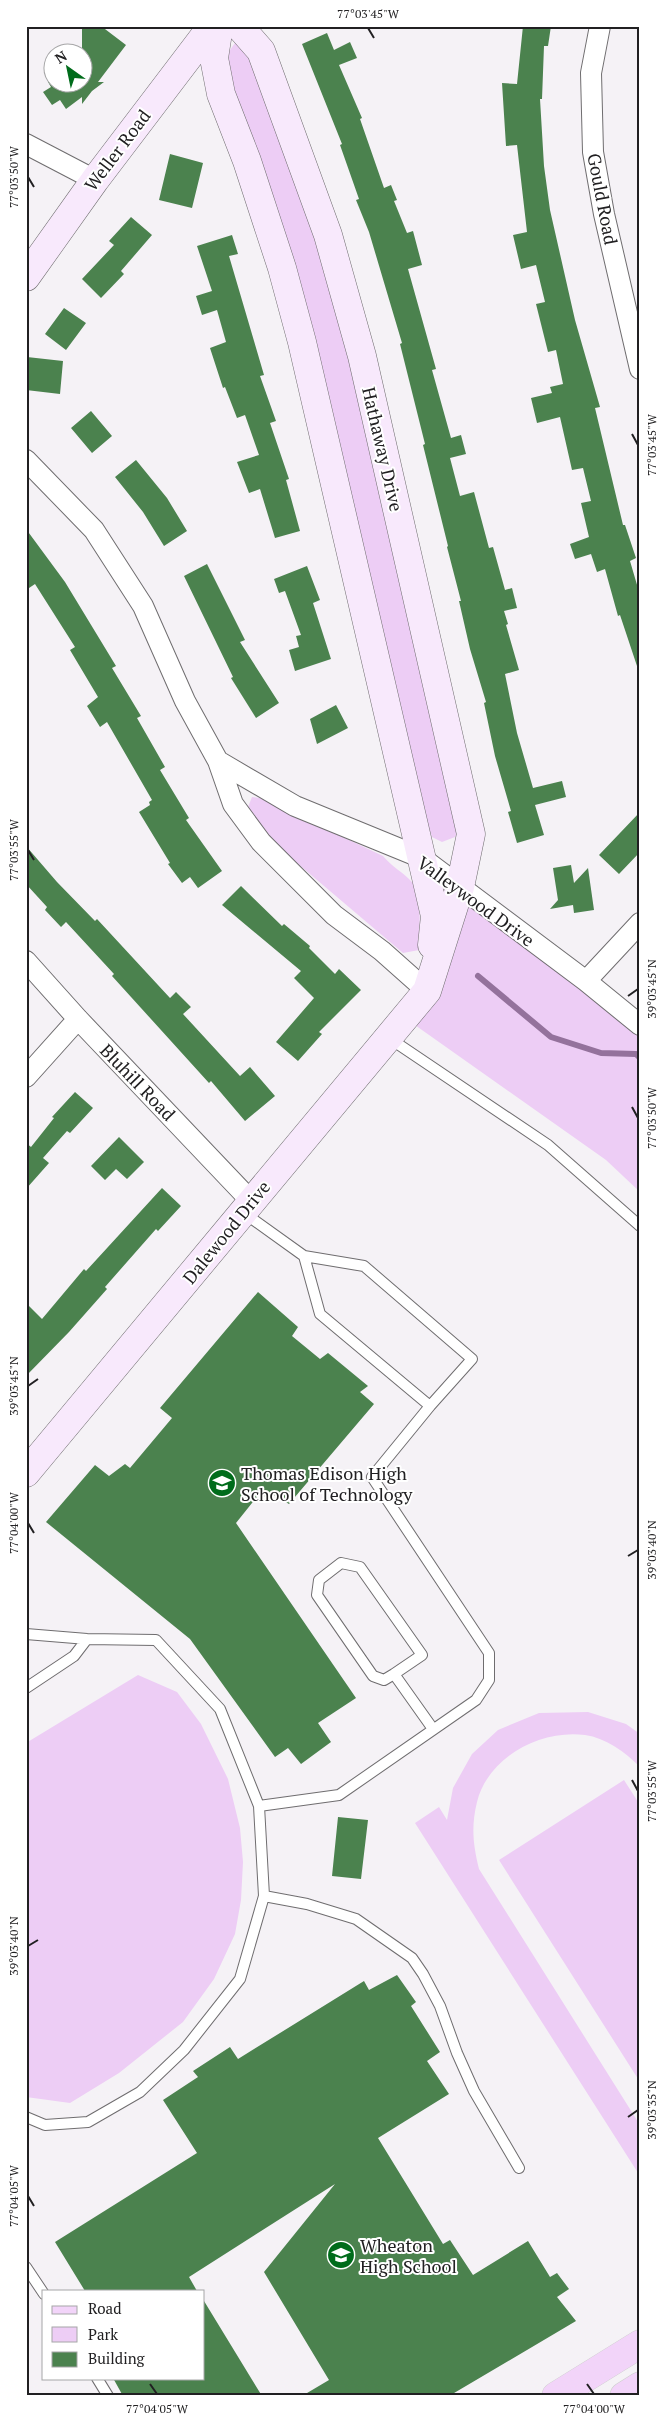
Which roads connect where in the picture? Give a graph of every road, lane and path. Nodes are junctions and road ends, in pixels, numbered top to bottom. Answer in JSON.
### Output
{"nodes":[{"id":1,"x":212,"y":26,"type":"edge"},
{"id":2,"x":218,"y":26,"type":"edge"},
{"id":3,"x":239,"y":26,"type":"edge"},
{"id":4,"x":600,"y":26,"type":"edge"},
{"id":5,"x":26,"y":144,"type":"edge"},
{"id":6,"x":94,"y":180,"type":"junction"},
{"id":7,"x":26,"y":277,"type":"edge"},
{"id":8,"x":640,"y":369,"type":"edge"},
{"id":9,"x":26,"y":460,"type":"edge"},
{"id":10,"x":218,"y":761,"type":"junction"},
{"id":11,"x":422,"y":858,"type":"junction"},
{"id":12,"x":460,"y":887,"type":"junction"},
{"id":13,"x":640,"y":923,"type":"edge"},
{"id":14,"x":26,"y":961,"type":"edge"},
{"id":15,"x":586,"y":981,"type":"junction"},
{"id":16,"x":427,"y":991,"type":"junction"},
{"id":17,"x":78,"y":1019,"type":"junction"},
{"id":18,"x":640,"y":1024,"type":"edge"},
{"id":19,"x":389,"y":1037,"type":"junction"},
{"id":20,"x":26,"y":1077,"type":"edge"},
{"id":21,"x":248,"y":1207,"type":"junction"},
{"id":22,"x":640,"y":1226,"type":"edge"},
{"id":23,"x":304,"y":1256,"type":"junction"},
{"id":24,"x":430,"y":1406,"type":"junction"},
{"id":25,"x":26,"y":1473,"type":"edge"},
{"id":26,"x":26,"y":1634,"type":"edge"},
{"id":27,"x":87,"y":1639,"type":"junction"},
{"id":28,"x":394,"y":1674,"type":"junction"},
{"id":29,"x":26,"y":1688,"type":"edge"},
{"id":30,"x":433,"y":1729,"type":"junction"},
{"id":31,"x":259,"y":1806,"type":"junction"},
{"id":32,"x":264,"y":1896,"type":"junction"},
{"id":33,"x":26,"y":2117,"type":"edge"},
{"id":34,"x":519,"y":2168,"type":"dead end"},
{"id":35,"x":26,"y":2267,"type":"edge"},
{"id":36,"x":42,"y":2291,"type":"edge"},
{"id":37,"x":640,"y":2344,"type":"edge"},
{"id":38,"x":98,"y":2380,"type":"edge"},
{"id":39,"x":640,"y":2386,"type":"edge"},
{"id":40,"x":108,"y":2396,"type":"edge"},
{"id":41,"x":556,"y":2396,"type":"edge"},
{"id":42,"x":624,"y":2396,"type":"edge"}],
"edges":[{"from":1,"to":6,"type":"street","name":"Weller Road"},
{"from":2,"to":11,"type":"street"},
{"from":3,"to":12,"type":"street","name":"Hathaway Drive"},
{"from":4,"to":8,"type":"street","name":"Gould Road"},
{"from":5,"to":6,"type":"street"},
{"from":6,"to":7,"type":"street","name":"Weller Road"},
{"from":9,"to":10,"type":"street"},
{"from":10,"to":11,"type":"street","name":"Valleywood Drive"},
{"from":10,"to":16,"type":"street"},
{"from":11,"to":12,"type":"street","name":"Valleywood Drive"},
{"from":11,"to":16,"type":"street"},
{"from":12,"to":15,"type":"street","name":"Valleywood Drive"},
{"from":12,"to":16,"type":"street","name":"Dalewood Drive"},
{"from":13,"to":15,"type":"street"},
{"from":14,"to":17,"type":"street","name":"Bluhill Road"},
{"from":15,"to":18,"type":"street","name":"Valleywood Drive"},
{"from":16,"to":19,"type":"street","name":"Dalewood Drive"},
{"from":17,"to":20,"type":"street"},
{"from":17,"to":21,"type":"street","name":"Bluhill Road"},
{"from":19,"to":21,"type":"street","name":"Dalewood Drive"},
{"from":19,"to":22,"type":"lane"},
{"from":21,"to":23,"type":"lane"},
{"from":21,"to":25,"type":"street","name":"Dalewood Drive"},
{"from":23,"to":24,"type":"lane"},
{"from":23,"to":24,"type":"lane"},
{"from":24,"to":30,"type":"lane"},
{"from":26,"to":27,"type":"lane"},
{"from":27,"to":29,"type":"lane"},
{"from":27,"to":31,"type":"lane"},
{"from":28,"to":28,"type":"lane"},
{"from":28,"to":30,"type":"lane"},
{"from":30,"to":31,"type":"lane"},
{"from":31,"to":32,"type":"lane"},
{"from":32,"to":33,"type":"lane"},
{"from":32,"to":34,"type":"lane"},
{"from":35,"to":36,"type":"lane"},
{"from":37,"to":41,"type":"main road"},
{"from":38,"to":40,"type":"lane"},
{"from":39,"to":42,"type":"main road"}]}
